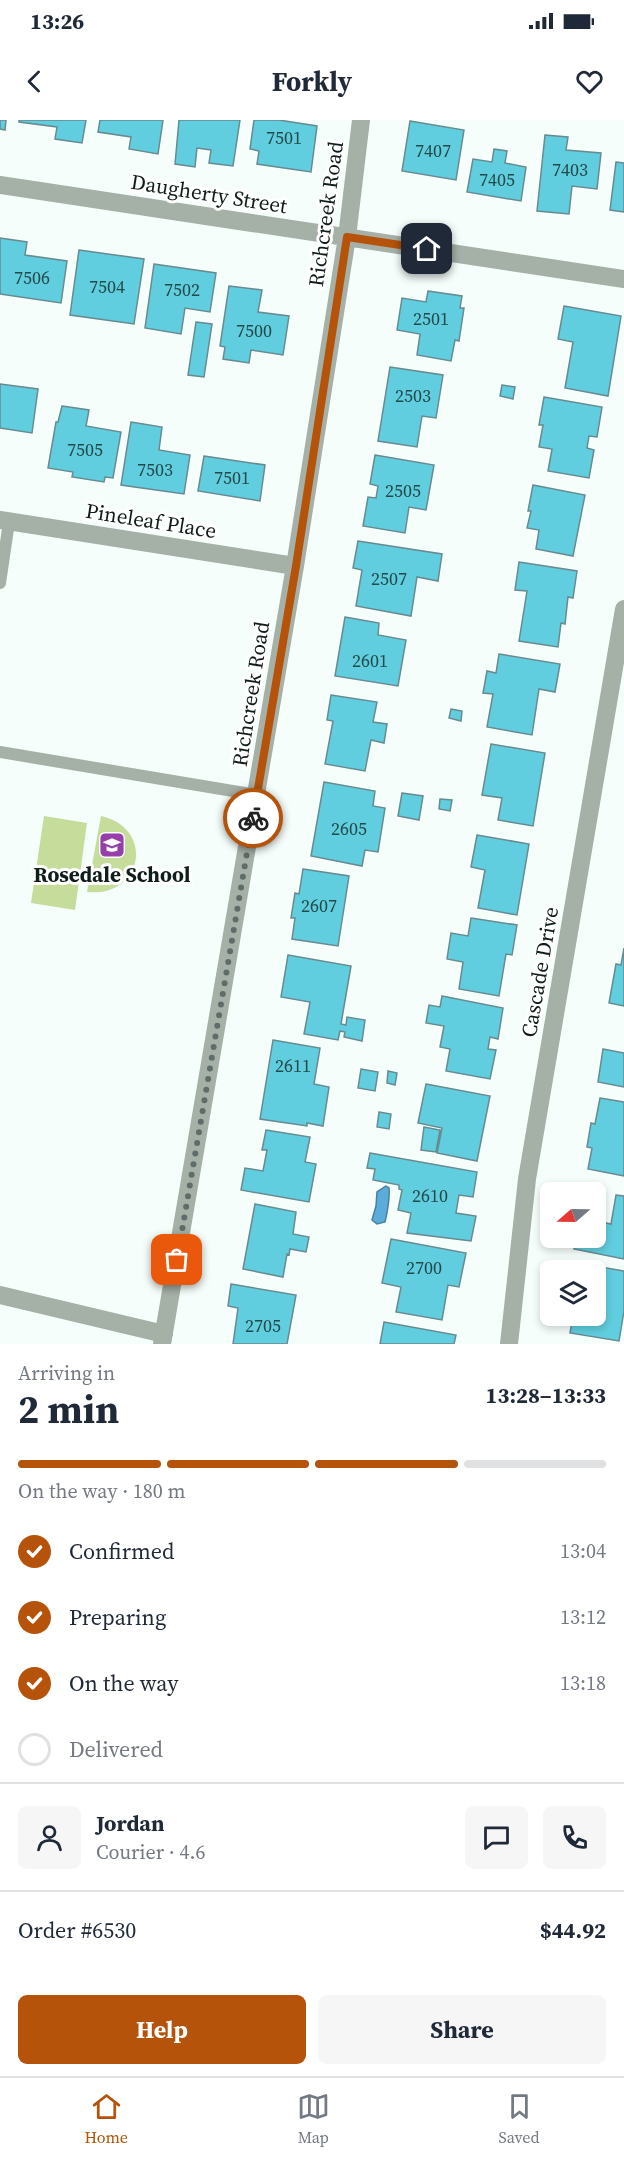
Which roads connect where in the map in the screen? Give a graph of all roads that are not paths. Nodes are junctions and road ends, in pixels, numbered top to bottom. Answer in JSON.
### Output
{"nodes":[{"id":1,"x":361,"y":120,"type":"edge"},
{"id":2,"x":0,"y":185,"type":"edge"},
{"id":3,"x":347,"y":237,"type":"junction"},
{"id":4,"x":624,"y":279,"type":"edge"},
{"id":5,"x":5,"y":521,"type":"edge"},
{"id":6,"x":296,"y":566,"type":"junction"},
{"id":7,"x":0,"y":583,"type":"edge"},
{"id":8,"x":624,"y":609,"type":"edge"},
{"id":9,"x":0,"y":752,"type":"edge"},
{"id":10,"x":257,"y":795,"type":"junction"},
{"id":11,"x":0,"y":1295,"type":"edge"},
{"id":12,"x":163,"y":1339,"type":"edge"},
{"id":13,"x":509,"y":1344,"type":"edge"}],
"edges":[{"from":1,"to":3,"type":"street","name":"Richcreek Road"},
{"from":2,"to":3,"type":"street","name":"Daugherty Street"},
{"from":3,"to":4,"type":"street","name":"Daugherty Street"},
{"from":3,"to":6,"type":"street","name":"Richcreek Road"},
{"from":5,"to":6,"type":"street","name":"Pineleaf Place"},
{"from":5,"to":7,"type":"lane"},
{"from":6,"to":10,"type":"street","name":"Richcreek Road"},
{"from":8,"to":13,"type":"street","name":"Cascade Drive"},
{"from":9,"to":10,"type":"lane"},
{"from":10,"to":12,"type":"street","name":"Richcreek Road"},
{"from":11,"to":12,"type":"street"}]}
